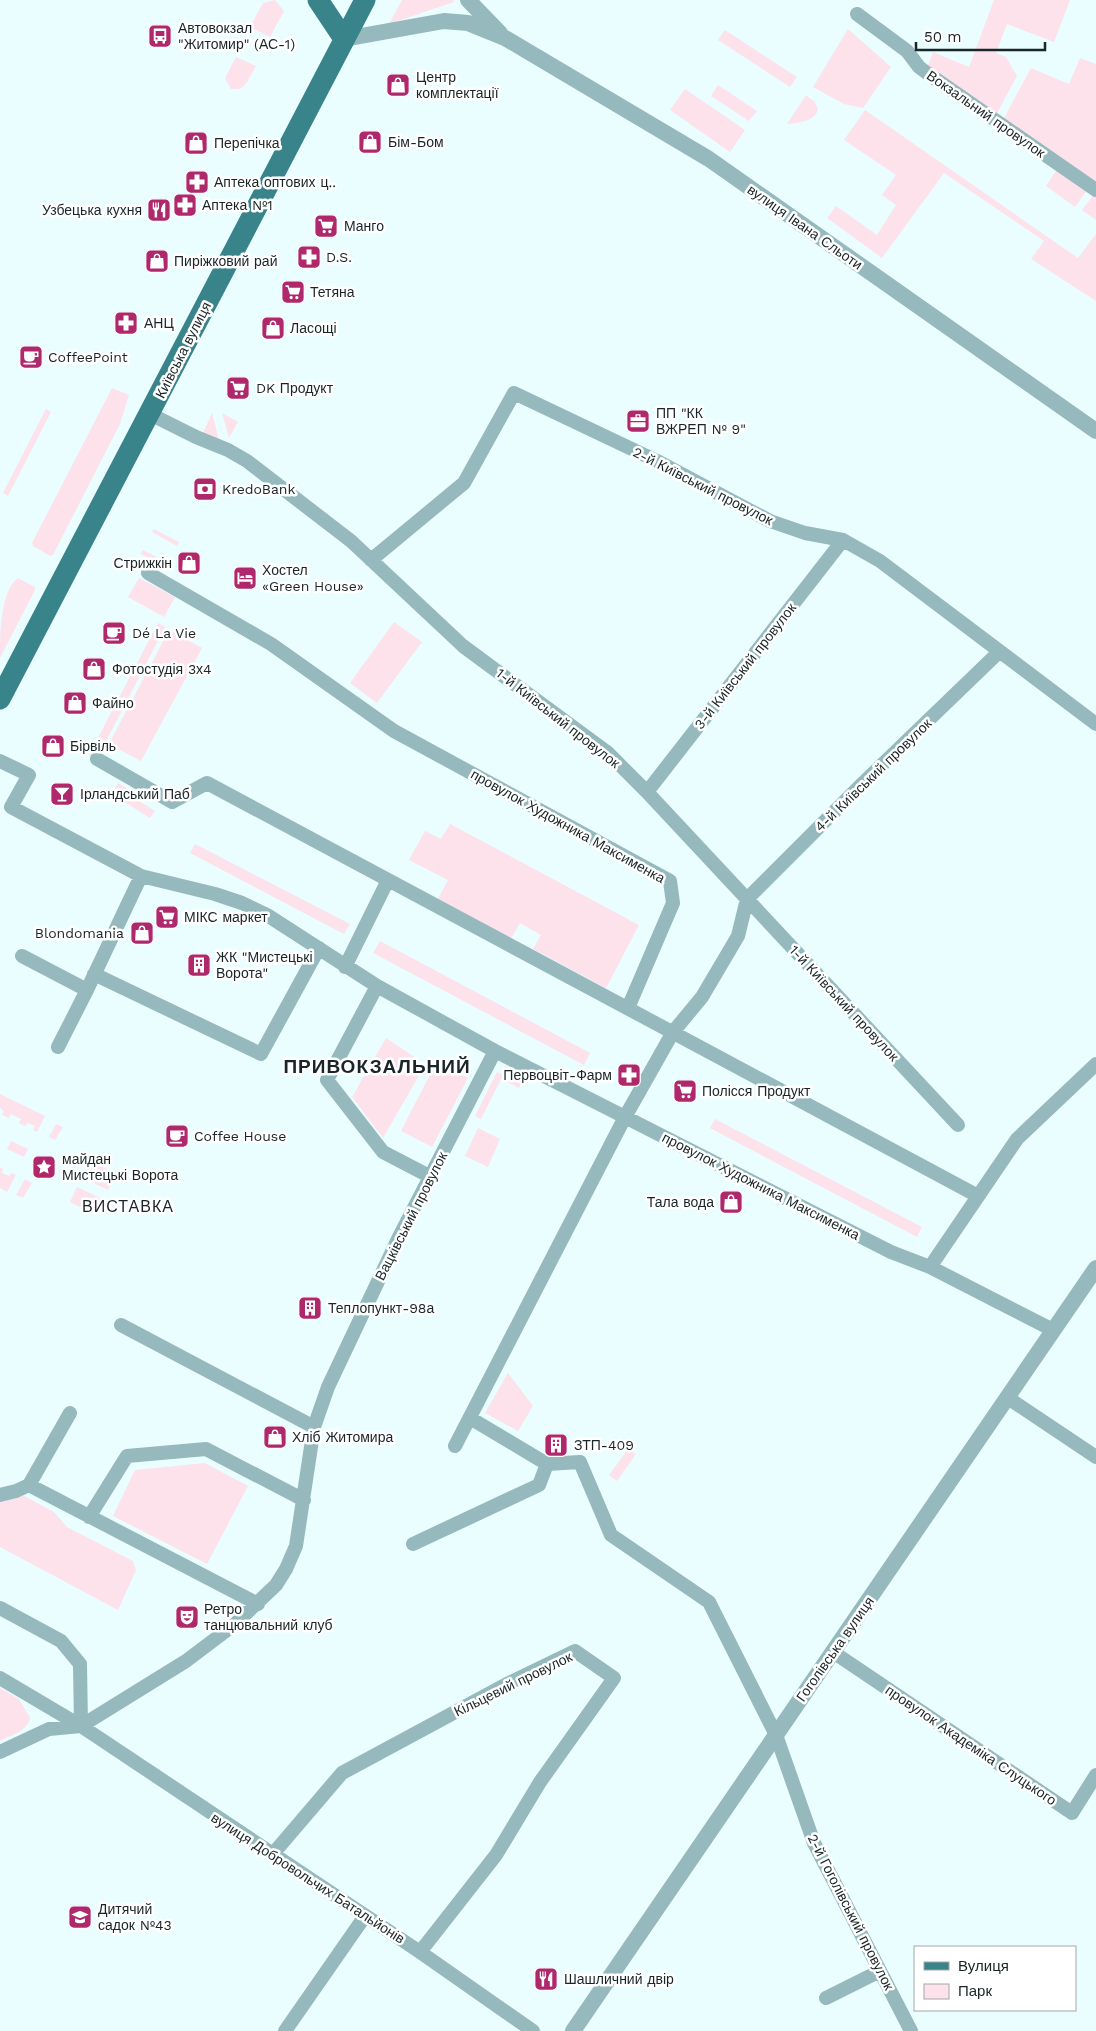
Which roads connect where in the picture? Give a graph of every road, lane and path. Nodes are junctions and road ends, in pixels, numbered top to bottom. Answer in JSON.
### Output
{"nodes":[{"id":1,"x":318,"y":0,"type":"edge"},
{"id":2,"x":365,"y":0,"type":"edge"},
{"id":3,"x":468,"y":0,"type":"edge"},
{"id":4,"x":857,"y":14,"type":"dead end"},
{"id":5,"x":505,"y":38,"type":"junction"},
{"id":6,"x":344,"y":39,"type":"junction"},
{"id":7,"x":1096,"y":190,"type":"edge"},
{"id":8,"x":150,"y":414,"type":"junction"},
{"id":9,"x":1096,"y":431,"type":"edge"},
{"id":10,"x":843,"y":540,"type":"junction"},
{"id":11,"x":371,"y":560,"type":"junction"},
{"id":12,"x":148,"y":573,"type":"dead end"},
{"id":13,"x":999,"y":652,"type":"junction"},
{"id":14,"x":0,"y":699,"type":"edge"},
{"id":15,"x":1096,"y":724,"type":"edge"},
{"id":16,"x":97,"y":759,"type":"dead end"},
{"id":17,"x":0,"y":761,"type":"edge"},
{"id":18,"x":647,"y":792,"type":"junction"},
{"id":19,"x":141,"y":876,"type":"junction"},
{"id":20,"x":388,"y":880,"type":"junction"},
{"id":21,"x":747,"y":898,"type":"junction"},
{"id":22,"x":319,"y":948,"type":"junction"},
{"id":23,"x":22,"y":956,"type":"dead end"},
{"id":24,"x":345,"y":967,"type":"junction"},
{"id":25,"x":94,"y":974,"type":"junction"},
{"id":26,"x":377,"y":986,"type":"junction"},
{"id":27,"x":87,"y":990,"type":"junction"},
{"id":28,"x":628,"y":1008,"type":"junction"},
{"id":29,"x":673,"y":1032,"type":"junction"},
{"id":30,"x":58,"y":1047,"type":"dead end"},
{"id":31,"x":495,"y":1051,"type":"junction"},
{"id":32,"x":1096,"y":1064,"type":"edge"},
{"id":33,"x":625,"y":1117,"type":"junction"},
{"id":34,"x":958,"y":1125,"type":"dead end"},
{"id":35,"x":431,"y":1177,"type":"junction"},
{"id":36,"x":978,"y":1196,"type":"junction"},
{"id":37,"x":930,"y":1267,"type":"junction"},
{"id":38,"x":1096,"y":1268,"type":"edge"},
{"id":39,"x":121,"y":1325,"type":"dead end"},
{"id":40,"x":1053,"y":1330,"type":"junction"},
{"id":41,"x":1008,"y":1398,"type":"junction"},
{"id":42,"x":70,"y":1413,"type":"dead end"},
{"id":43,"x":470,"y":1418,"type":"junction"},
{"id":44,"x":314,"y":1427,"type":"junction"},
{"id":45,"x":455,"y":1446,"type":"dead end"},
{"id":46,"x":1096,"y":1457,"type":"edge"},
{"id":47,"x":547,"y":1464,"type":"junction"},
{"id":48,"x":29,"y":1485,"type":"junction"},
{"id":49,"x":0,"y":1495,"type":"edge"},
{"id":50,"x":304,"y":1500,"type":"junction"},
{"id":51,"x":89,"y":1517,"type":"junction"},
{"id":52,"x":413,"y":1544,"type":"dead end"},
{"id":53,"x":258,"y":1604,"type":"junction"},
{"id":54,"x":0,"y":1608,"type":"edge"},
{"id":55,"x":833,"y":1652,"type":"junction"},
{"id":56,"x":0,"y":1678,"type":"edge"},
{"id":57,"x":81,"y":1726,"type":"junction"},
{"id":58,"x":776,"y":1735,"type":"junction"},
{"id":59,"x":0,"y":1752,"type":"edge"},
{"id":60,"x":1096,"y":1775,"type":"edge"},
{"id":61,"x":272,"y":1855,"type":"junction"},
{"id":62,"x":366,"y":1916,"type":"junction"},
{"id":63,"x":420,"y":1952,"type":"junction"},
{"id":64,"x":880,"y":1971,"type":"junction"},
{"id":65,"x":826,"y":1998,"type":"dead end"},
{"id":66,"x":286,"y":2031,"type":"edge"},
{"id":67,"x":533,"y":2031,"type":"edge"},
{"id":68,"x":573,"y":2031,"type":"edge"},
{"id":69,"x":911,"y":2031,"type":"edge"}],
"edges":[{"from":1,"to":6,"type":"main road"},
{"from":2,"to":6,"type":"main road","name":"Київська вулиця"},
{"from":3,"to":5,"type":"street","name":"вулиця Івана Сльоти"},
{"from":4,"to":7,"type":"street","name":"Вокзальний провулок"},
{"from":5,"to":6,"type":"street","name":"вулиця Івана Сльоти"},
{"from":5,"to":9,"type":"street","name":"вулиця Івана Сльоти"},
{"from":6,"to":8,"type":"main road","name":"Київська вулиця"},
{"from":8,"to":11,"type":"street","name":"1-й Київський провулок"},
{"from":8,"to":14,"type":"main road","name":"Київська вулиця"},
{"from":10,"to":11,"type":"street","name":"2-й Київський провулок"},
{"from":10,"to":13,"type":"street","name":"2-й Київський провулок"},
{"from":10,"to":18,"type":"street","name":"3-й Київський провулок"},
{"from":11,"to":18,"type":"street","name":"1-й Київський провулок"},
{"from":12,"to":28,"type":"street","name":"провулок Художника Максименка"},
{"from":13,"to":15,"type":"street","name":"2-й Київський провулок"},
{"from":13,"to":21,"type":"street","name":"4-й Київський провулок"},
{"from":16,"to":20,"type":"street"},
{"from":17,"to":19,"type":"street","name":"провулок Художника Максименка"},
{"from":18,"to":21,"type":"street","name":"1-й Київський провулок"},
{"from":19,"to":22,"type":"street","name":"провулок Художника Максименка"},
{"from":19,"to":25,"type":"street"},
{"from":20,"to":24,"type":"street"},
{"from":20,"to":28,"type":"street"},
{"from":21,"to":29,"type":"street"},
{"from":21,"to":34,"type":"street","name":"1-й Київський провулок"},
{"from":22,"to":24,"type":"street","name":"провулок Художника Максименка"},
{"from":22,"to":25,"type":"street"},
{"from":23,"to":27,"type":"street"},
{"from":24,"to":26,"type":"street","name":"провулок Художника Максименка"},
{"from":25,"to":27,"type":"street"},
{"from":26,"to":31,"type":"street","name":"провулок Художника Максименка"},
{"from":26,"to":35,"type":"street"},
{"from":27,"to":30,"type":"street"},
{"from":28,"to":29,"type":"street"},
{"from":29,"to":33,"type":"street"},
{"from":29,"to":36,"type":"street"},
{"from":31,"to":33,"type":"street","name":"провулок Художника Максименка"},
{"from":31,"to":35,"type":"street","name":"Вацківський провулок"},
{"from":32,"to":36,"type":"street"},
{"from":33,"to":37,"type":"street","name":"провулок Художника Максименка"},
{"from":33,"to":43,"type":"street"},
{"from":35,"to":44,"type":"street","name":"Вацківський провулок"},
{"from":36,"to":37,"type":"street"},
{"from":37,"to":40,"type":"street","name":"провулок Художника Максименка"},
{"from":38,"to":40,"type":"street","name":"Гоголівська вулиця"},
{"from":39,"to":44,"type":"street"},
{"from":40,"to":41,"type":"street","name":"Гоголівська вулиця"},
{"from":41,"to":46,"type":"street"},
{"from":41,"to":55,"type":"street","name":"Гоголівська вулиця"},
{"from":42,"to":48,"type":"street"},
{"from":43,"to":45,"type":"street"},
{"from":43,"to":47,"type":"street"},
{"from":44,"to":50,"type":"street","name":"Вацківський провулок"},
{"from":47,"to":52,"type":"street"},
{"from":47,"to":58,"type":"street","name":"2-й Гоголівський провулок"},
{"from":48,"to":49,"type":"street"},
{"from":48,"to":51,"type":"street"},
{"from":50,"to":51,"type":"street"},
{"from":50,"to":53,"type":"street","name":"Вацківський провулок"},
{"from":51,"to":53,"type":"street"},
{"from":53,"to":57,"type":"street","name":"Вацківський провулок"},
{"from":54,"to":57,"type":"street"},
{"from":55,"to":58,"type":"street","name":"Гоголівська вулиця"},
{"from":55,"to":60,"type":"street","name":"провулок Академіка Слуцького"},
{"from":56,"to":57,"type":"street","name":"вулиця Добровольчих Батальйонів"},
{"from":57,"to":59,"type":"street","name":"Вацківський провулок"},
{"from":57,"to":61,"type":"street","name":"вулиця Добровольчих Батальйонів"},
{"from":58,"to":64,"type":"street","name":"2-й Гоголівський провулок"},
{"from":58,"to":68,"type":"street","name":"Гоголівська вулиця"},
{"from":61,"to":62,"type":"street","name":"вулиця Добровольчих Батальйонів"},
{"from":61,"to":63,"type":"street","name":"Кільцевий провулок"},
{"from":62,"to":63,"type":"street","name":"вулиця Добровольчих Батальйонів"},
{"from":62,"to":66,"type":"street"},
{"from":63,"to":67,"type":"street","name":"вулиця Добровольчих Батальйонів"},
{"from":64,"to":65,"type":"street"},
{"from":64,"to":69,"type":"street","name":"2-й Гоголівський провулок"}]}
